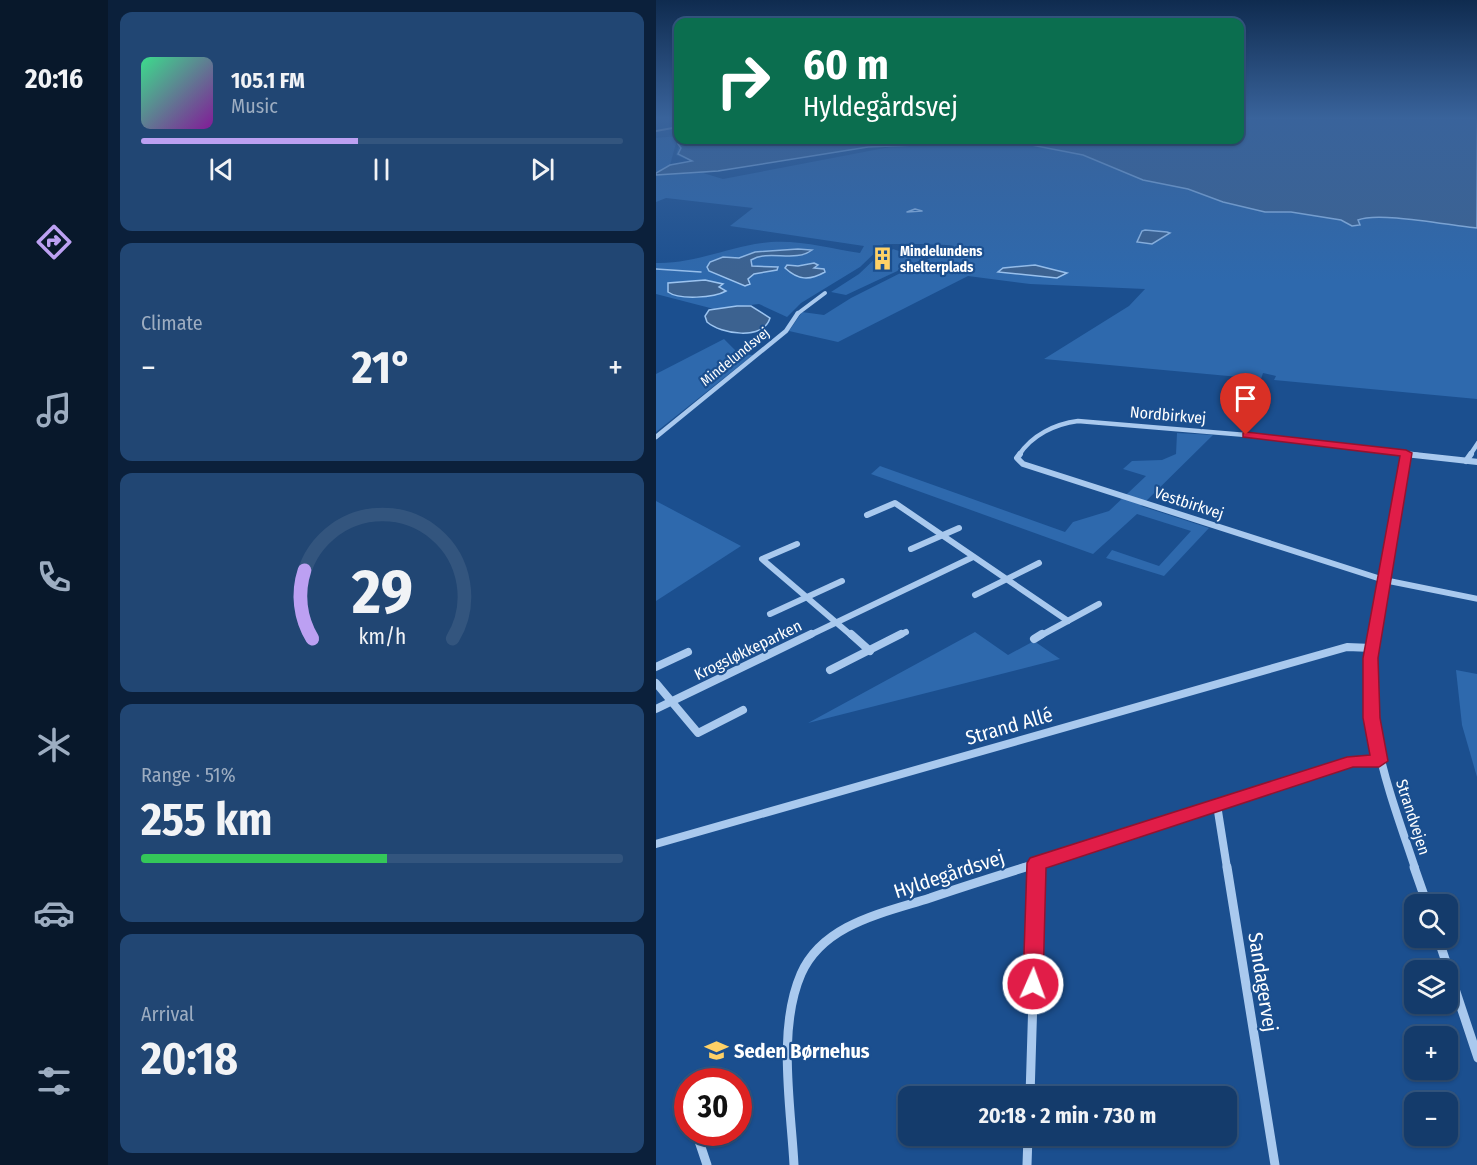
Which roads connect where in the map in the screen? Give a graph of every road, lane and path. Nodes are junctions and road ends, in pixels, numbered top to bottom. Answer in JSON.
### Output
{"nodes":[{"id":1,"x":826,"y":292,"type":"dead end"},
{"id":2,"x":656,"y":437,"type":"edge"},
{"id":3,"x":1038,"y":438,"type":"joint"},
{"id":4,"x":1478,"y":443,"type":"edge"},
{"id":5,"x":1406,"y":453,"type":"junction"},
{"id":6,"x":1466,"y":461,"type":"junction"},
{"id":7,"x":1478,"y":462,"type":"edge"},
{"id":8,"x":867,"y":515,"type":"dead end"},
{"id":9,"x":959,"y":528,"type":"dead end"},
{"id":10,"x":942,"y":536,"type":"junction"},
{"id":11,"x":797,"y":544,"type":"dead end"},
{"id":12,"x":911,"y":549,"type":"dead end"},
{"id":13,"x":973,"y":557,"type":"junction"},
{"id":14,"x":1039,"y":563,"type":"dead end"},
{"id":15,"x":1007,"y":579,"type":"junction"},
{"id":16,"x":1384,"y":580,"type":"junction"},
{"id":17,"x":842,"y":581,"type":"dead end"},
{"id":18,"x":975,"y":595,"type":"dead end"},
{"id":19,"x":806,"y":598,"type":"junction"},
{"id":20,"x":1478,"y":599,"type":"edge"},
{"id":21,"x":1098,"y":604,"type":"dead end"},
{"id":22,"x":770,"y":614,"type":"dead end"},
{"id":23,"x":1068,"y":621,"type":"junction"},
{"id":24,"x":836,"y":623,"type":"junction"},
{"id":25,"x":906,"y":632,"type":"dead end"},
{"id":26,"x":1034,"y":639,"type":"dead end"},
{"id":27,"x":1372,"y":648,"type":"junction"},
{"id":28,"x":870,"y":651,"type":"junction"},
{"id":29,"x":688,"y":652,"type":"dead end"},
{"id":30,"x":656,"y":667,"type":"edge"},
{"id":31,"x":830,"y":670,"type":"dead end"},
{"id":32,"x":656,"y":683,"type":"edge"},
{"id":33,"x":671,"y":702,"type":"junction"},
{"id":34,"x":656,"y":709,"type":"edge"},
{"id":35,"x":743,"y":710,"type":"dead end"},
{"id":36,"x":1379,"y":761,"type":"junction"},
{"id":37,"x":1217,"y":805,"type":"junction"},
{"id":38,"x":656,"y":844,"type":"edge"},
{"id":39,"x":1037,"y":863,"type":"junction"},
{"id":40,"x":1424,"y":894,"type":"edge"},
{"id":41,"x":1441,"y":948,"type":"edge"},
{"id":42,"x":1478,"y":1058,"type":"edge"},
{"id":43,"x":1030,"y":1086,"type":"edge"},
{"id":44,"x":701,"y":1146,"type":"edge"},
{"id":45,"x":1028,"y":1146,"type":"edge"},
{"id":46,"x":707,"y":1165,"type":"edge"},
{"id":47,"x":794,"y":1165,"type":"edge"},
{"id":48,"x":1028,"y":1165,"type":"edge"},
{"id":49,"x":1275,"y":1165,"type":"edge"}],
"edges":[{"from":1,"to":2,"type":"street","name":"Mindelundsvej"},
{"from":3,"to":5,"type":"street","name":"Nordbirkvej"},
{"from":3,"to":16,"type":"street","name":"Vestbirkvej"},
{"from":4,"to":6,"type":"street"},
{"from":5,"to":6,"type":"street","name":"Nordbirkvej"},
{"from":5,"to":16,"type":"street","name":"Strandvejen"},
{"from":6,"to":7,"type":"street","name":"Nordbirkvej"},
{"from":8,"to":10,"type":"street"},
{"from":9,"to":10,"type":"street"},
{"from":10,"to":12,"type":"street"},
{"from":10,"to":13,"type":"street"},
{"from":11,"to":19,"type":"street","name":"Krogsløkkeparken"},
{"from":13,"to":15,"type":"street"},
{"from":13,"to":24,"type":"street","name":"Krogsløkkeparken"},
{"from":14,"to":15,"type":"street"},
{"from":15,"to":18,"type":"street"},
{"from":15,"to":23,"type":"street"},
{"from":16,"to":20,"type":"street"},
{"from":16,"to":27,"type":"street","name":"Strandvejen"},
{"from":17,"to":19,"type":"street","name":"Krogsløkkeparken"},
{"from":19,"to":22,"type":"street","name":"Krogsløkkeparken"},
{"from":19,"to":24,"type":"street","name":"Krogsløkkeparken"},
{"from":21,"to":23,"type":"street"},
{"from":23,"to":26,"type":"street"},
{"from":24,"to":28,"type":"street","name":"Krogsløkkeparken"},
{"from":24,"to":33,"type":"street","name":"Krogsløkkeparken"},
{"from":25,"to":28,"type":"street"},
{"from":27,"to":36,"type":"street","name":"Strandvejen"},
{"from":27,"to":38,"type":"street","name":"Strand Allé"},
{"from":28,"to":31,"type":"street"},
{"from":29,"to":30,"type":"street","name":"Krogsløkkeparken"},
{"from":32,"to":33,"type":"street"},
{"from":33,"to":34,"type":"street","name":"Krogsløkkeparken"},
{"from":33,"to":35,"type":"street"},
{"from":36,"to":37,"type":"street","name":"Hyldegårdsvej"},
{"from":36,"to":40,"type":"street","name":"Strandvejen"},
{"from":37,"to":39,"type":"street","name":"Hyldegårdsvej"},
{"from":37,"to":49,"type":"street","name":"Sandagervej"},
{"from":39,"to":43,"type":"street"},
{"from":39,"to":47,"type":"street","name":"Hyldegårdsvej"},
{"from":41,"to":42,"type":"street"},
{"from":44,"to":46,"type":"street"},
{"from":45,"to":48,"type":"street"}]}
